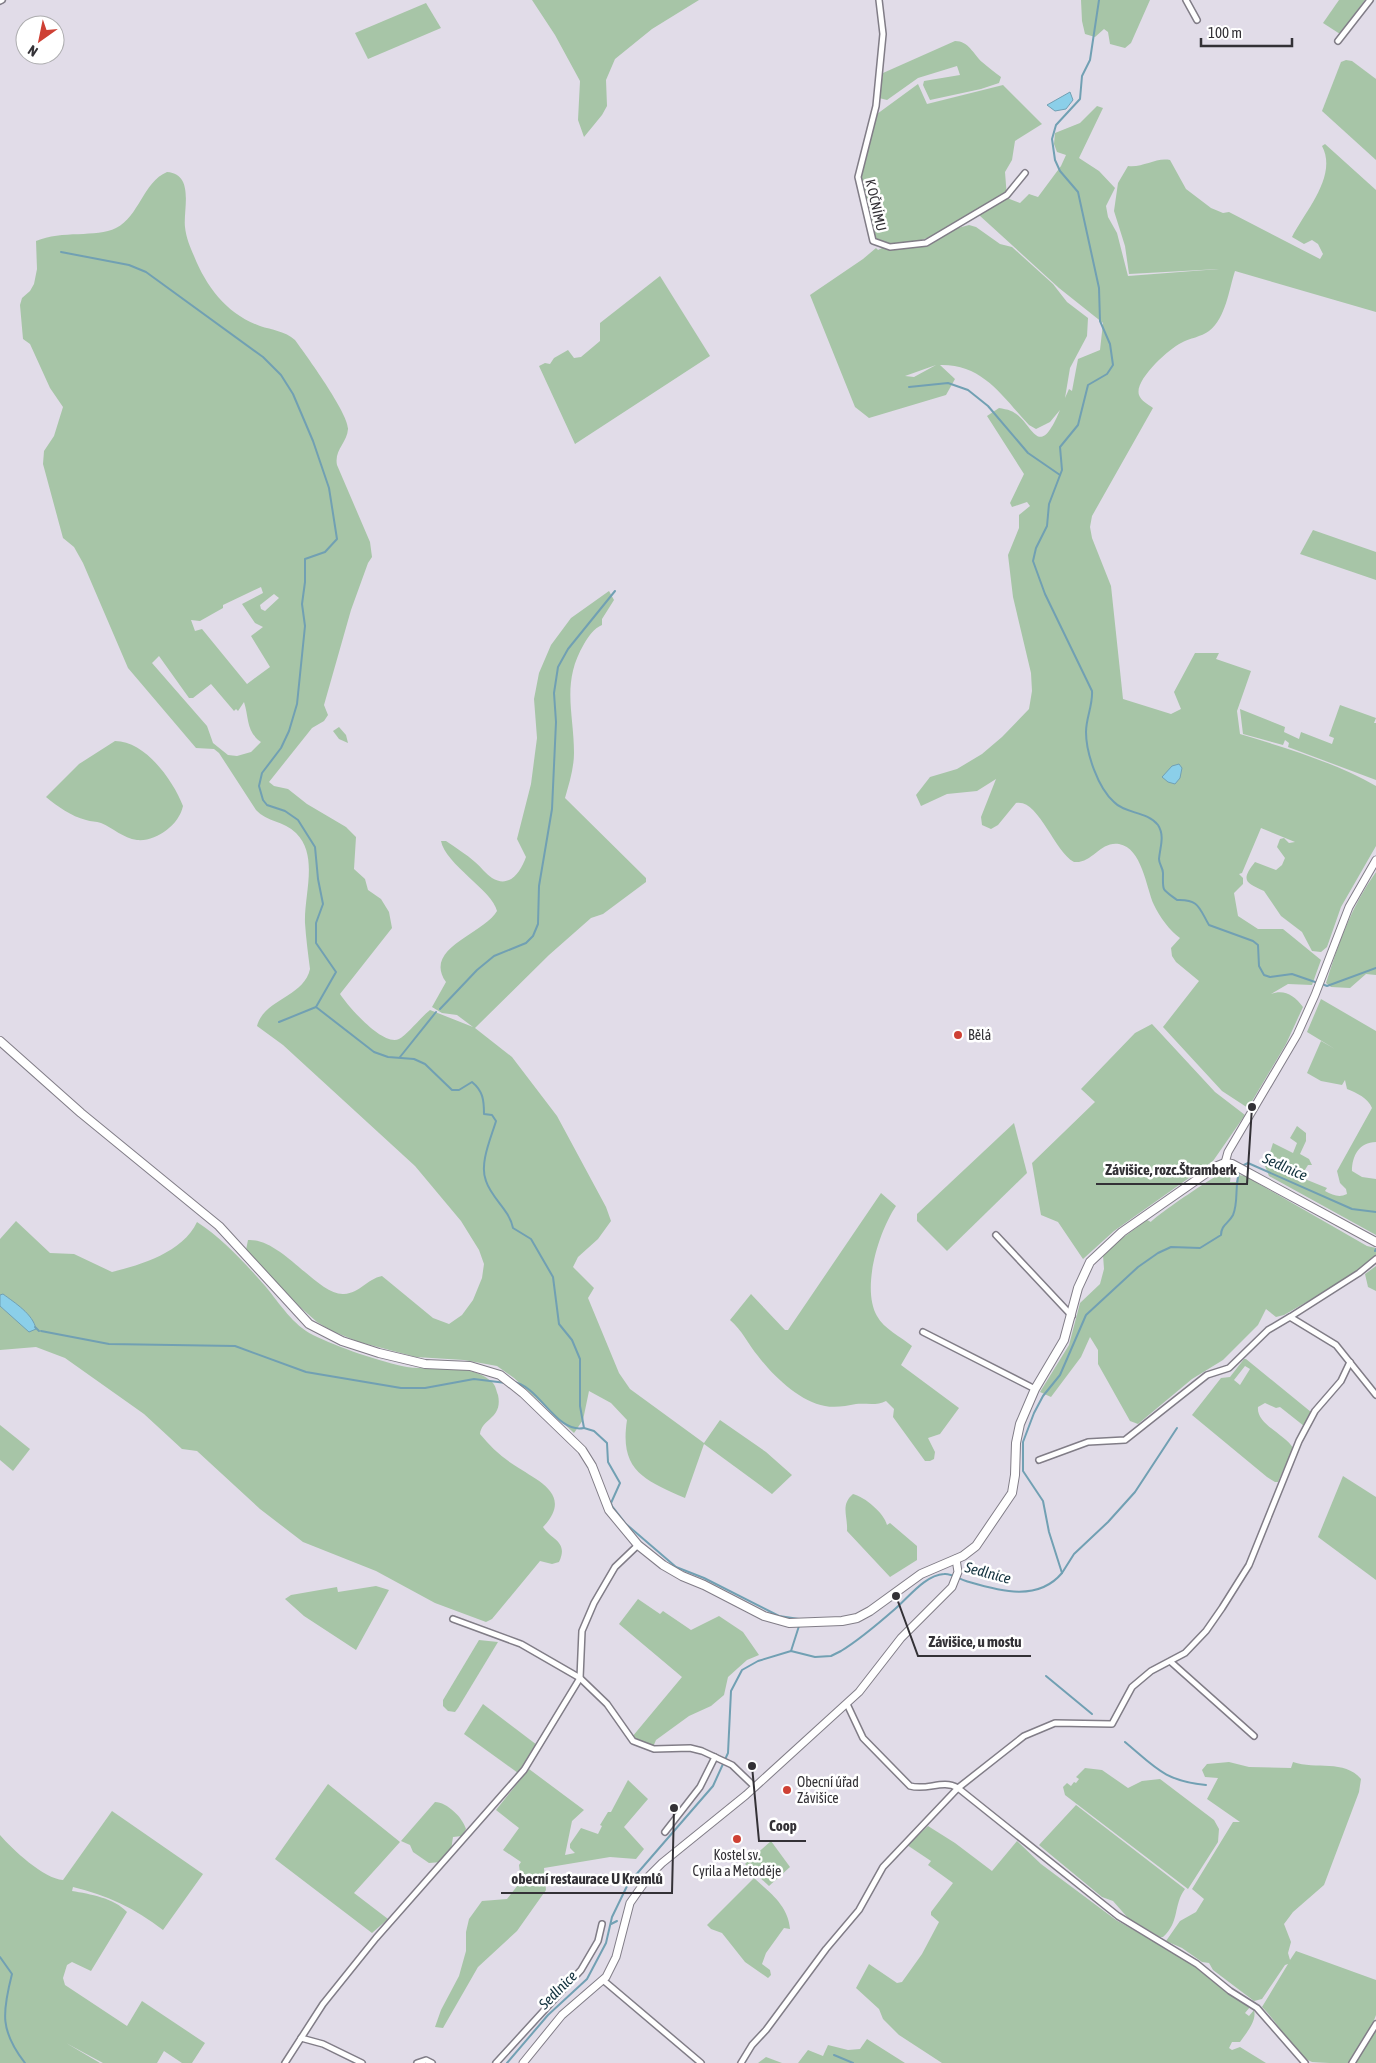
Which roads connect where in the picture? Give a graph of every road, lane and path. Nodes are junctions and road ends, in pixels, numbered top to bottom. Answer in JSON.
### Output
{"nodes":[{"id":1,"x":879,"y":0,"type":"edge"},
{"id":2,"x":1186,"y":0,"type":"edge"},
{"id":3,"x":1370,"y":0,"type":"edge"},
{"id":4,"x":1196,"y":20,"type":"dead end"},
{"id":5,"x":1338,"y":41,"type":"dead end"},
{"id":6,"x":1025,"y":173,"type":"dead end"},
{"id":7,"x":1376,"y":860,"type":"edge"},
{"id":8,"x":0,"y":1041,"type":"edge"},
{"id":9,"x":1225,"y":1163,"type":"junction"},
{"id":10,"x":996,"y":1235,"type":"dead end"},
{"id":11,"x":1376,"y":1242,"type":"edge"},
{"id":12,"x":1376,"y":1259,"type":"edge"},
{"id":13,"x":1072,"y":1316,"type":"junction"},
{"id":14,"x":1290,"y":1317,"type":"junction"},
{"id":15,"x":922,"y":1332,"type":"dead end"},
{"id":16,"x":1350,"y":1362,"type":"junction"},
{"id":17,"x":1035,"y":1389,"type":"junction"},
{"id":18,"x":1376,"y":1395,"type":"edge"},
{"id":19,"x":1038,"y":1460,"type":"dead end"},
{"id":20,"x":638,"y":1545,"type":"junction"},
{"id":21,"x":956,"y":1559,"type":"junction"},
{"id":22,"x":453,"y":1619,"type":"dead end"},
{"id":23,"x":1171,"y":1662,"type":"junction"},
{"id":24,"x":580,"y":1678,"type":"junction"},
{"id":25,"x":847,"y":1704,"type":"junction"},
{"id":26,"x":1254,"y":1736,"type":"dead end"},
{"id":27,"x":718,"y":1758,"type":"junction"},
{"id":28,"x":755,"y":1787,"type":"junction"},
{"id":29,"x":958,"y":1788,"type":"junction"},
{"id":30,"x":665,"y":1832,"type":"dead end"},
{"id":31,"x":602,"y":1924,"type":"dead end"},
{"id":32,"x":604,"y":1980,"type":"junction"},
{"id":33,"x":1376,"y":2024,"type":"edge"},
{"id":34,"x":301,"y":2038,"type":"junction"},
{"id":35,"x":286,"y":2063,"type":"edge"},
{"id":36,"x":362,"y":2063,"type":"edge"},
{"id":37,"x":418,"y":2063,"type":"edge"},
{"id":38,"x":432,"y":2063,"type":"edge"},
{"id":39,"x":496,"y":2063,"type":"edge"},
{"id":40,"x":523,"y":2063,"type":"edge"},
{"id":41,"x":701,"y":2063,"type":"edge"},
{"id":42,"x":741,"y":2063,"type":"edge"},
{"id":43,"x":1305,"y":2063,"type":"edge"},
{"id":44,"x":1352,"y":2063,"type":"edge"}],
"edges":[{"from":1,"to":6,"type":"street","name":"K OČNÍMU"},
{"from":2,"to":4,"type":"street"},
{"from":3,"to":5,"type":"street"},
{"from":7,"to":9,"type":"street"},
{"from":8,"to":20,"type":"main road"},
{"from":9,"to":11,"type":"main road"},
{"from":9,"to":13,"type":"main road"},
{"from":10,"to":13,"type":"street"},
{"from":12,"to":14,"type":"street"},
{"from":13,"to":17,"type":"main road"},
{"from":14,"to":16,"type":"street"},
{"from":14,"to":19,"type":"street"},
{"from":15,"to":17,"type":"street"},
{"from":16,"to":18,"type":"street"},
{"from":16,"to":23,"type":"street"},
{"from":17,"to":21,"type":"main road"},
{"from":20,"to":21,"type":"main road"},
{"from":20,"to":24,"type":"street"},
{"from":21,"to":25,"type":"street"},
{"from":22,"to":24,"type":"street"},
{"from":23,"to":26,"type":"street"},
{"from":23,"to":29,"type":"street"},
{"from":24,"to":27,"type":"street"},
{"from":24,"to":34,"type":"street"},
{"from":25,"to":28,"type":"street"},
{"from":25,"to":29,"type":"street"},
{"from":27,"to":28,"type":"street"},
{"from":27,"to":30,"type":"street"},
{"from":28,"to":32,"type":"street"},
{"from":29,"to":42,"type":"street"},
{"from":29,"to":43,"type":"street"},
{"from":31,"to":39,"type":"street"},
{"from":32,"to":40,"type":"street"},
{"from":32,"to":41,"type":"street"},
{"from":33,"to":44,"type":"street"},
{"from":34,"to":35,"type":"street"},
{"from":34,"to":36,"type":"street"},
{"from":37,"to":38,"type":"street"}]}
